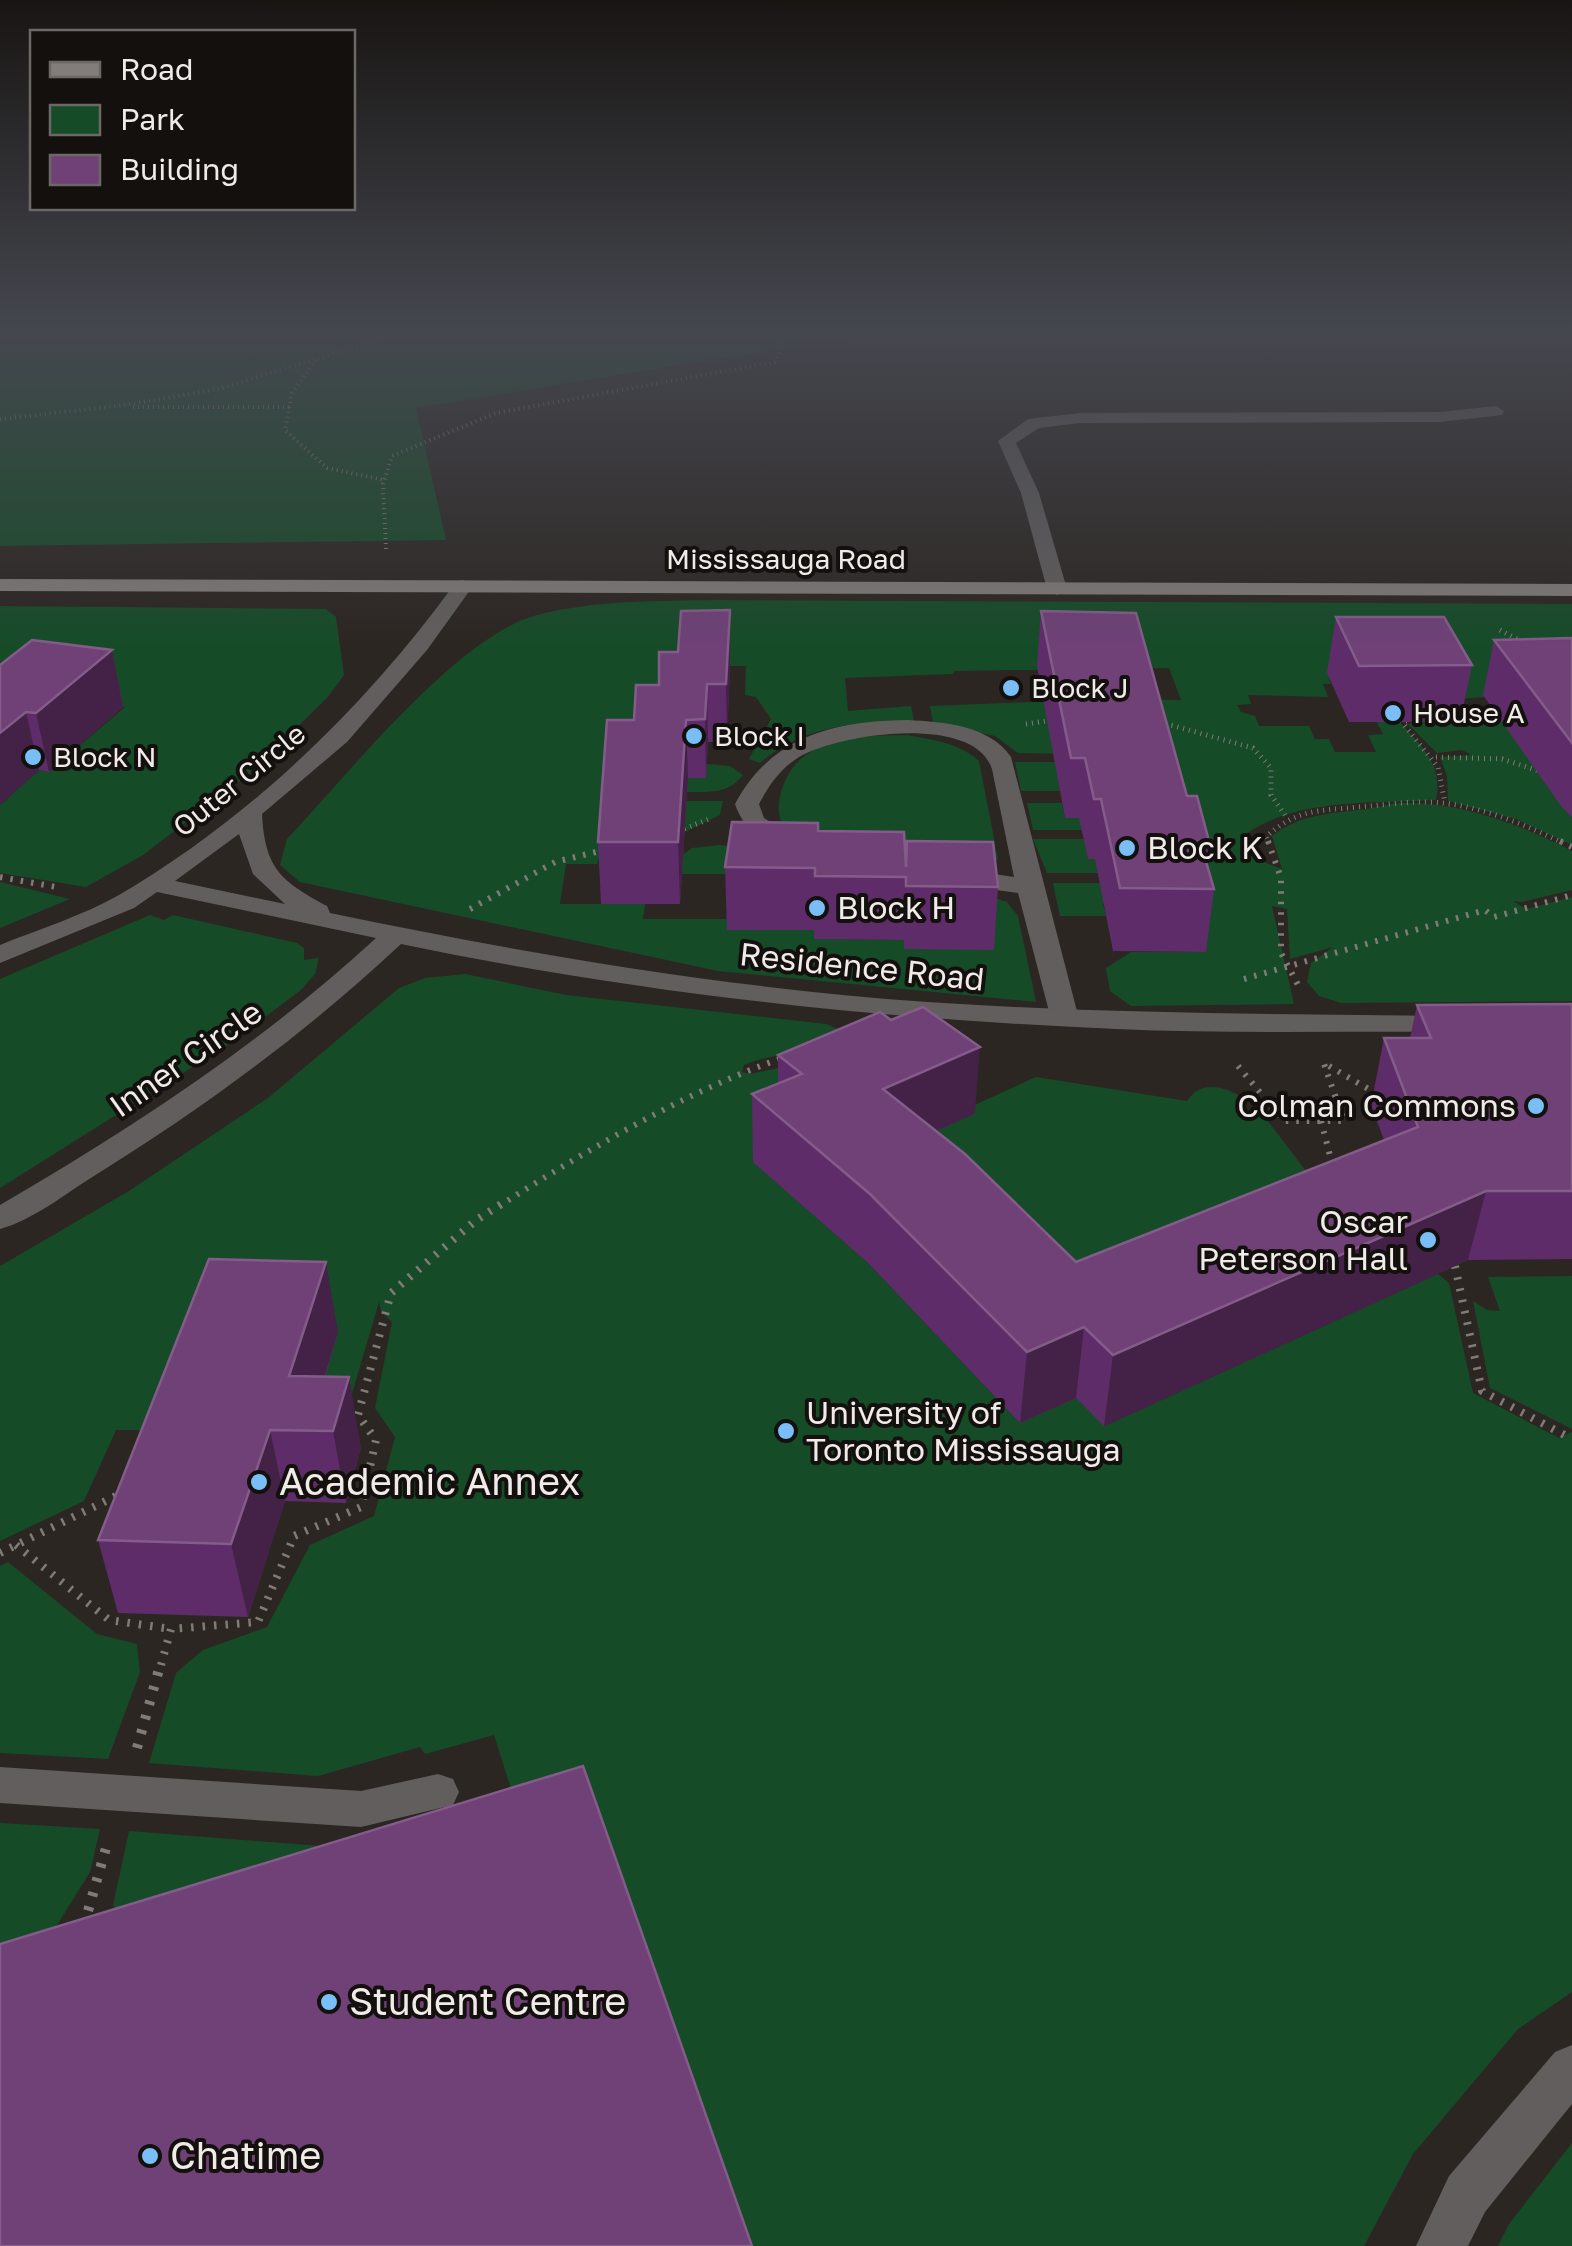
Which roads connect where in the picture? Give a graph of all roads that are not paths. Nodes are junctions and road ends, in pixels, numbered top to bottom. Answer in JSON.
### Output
{"nodes":[{"id":1,"x":1012,"y":437,"type":"edge"},
{"id":2,"x":0,"y":585,"type":"edge"},
{"id":3,"x":463,"y":586,"type":"junction"},
{"id":4,"x":1057,"y":588,"type":"junction"},
{"id":5,"x":1572,"y":590,"type":"edge"},
{"id":6,"x":250,"y":812,"type":"junction"},
{"id":7,"x":804,"y":850,"type":"edge"},
{"id":8,"x":938,"y":874,"type":"edge"},
{"id":9,"x":154,"y":884,"type":"junction"},
{"id":10,"x":1027,"y":888,"type":"junction"},
{"id":11,"x":336,"y":921,"type":"junction"},
{"id":12,"x":396,"y":934,"type":"junction"},
{"id":13,"x":0,"y":955,"type":"edge"},
{"id":14,"x":1065,"y":1020,"type":"junction"},
{"id":15,"x":1474,"y":1024,"type":"edge"},
{"id":16,"x":0,"y":1218,"type":"edge"},
{"id":17,"x":0,"y":1785,"type":"edge"},
{"id":18,"x":438,"y":1792,"type":"dead end"},
{"id":19,"x":1572,"y":2068,"type":"edge"},
{"id":20,"x":1440,"y":2246,"type":"edge"}],
"edges":[{"from":1,"to":4,"type":"street"},
{"from":2,"to":3,"type":"main road","name":"Mississauga Road"},
{"from":3,"to":4,"type":"main road","name":"Mississauga Road"},
{"from":3,"to":6,"type":"street","name":"Outer Circle"},
{"from":4,"to":5,"type":"main road","name":"Mississauga Road"},
{"from":6,"to":9,"type":"street","name":"Outer Circle"},
{"from":6,"to":11,"type":"street"},
{"from":7,"to":10,"type":"street"},
{"from":8,"to":10,"type":"street"},
{"from":9,"to":11,"type":"street","name":"Residence Road"},
{"from":9,"to":13,"type":"street","name":"Outer Circle"},
{"from":10,"to":14,"type":"street"},
{"from":11,"to":12,"type":"street","name":"Residence Road"},
{"from":12,"to":14,"type":"street","name":"Residence Road"},
{"from":12,"to":16,"type":"street","name":"Inner Circle"},
{"from":14,"to":15,"type":"street","name":"Residence Road"},
{"from":17,"to":18,"type":"street"},
{"from":19,"to":20,"type":"street"}]}
